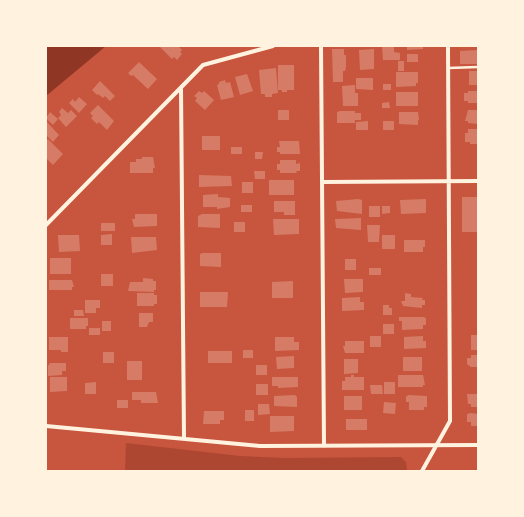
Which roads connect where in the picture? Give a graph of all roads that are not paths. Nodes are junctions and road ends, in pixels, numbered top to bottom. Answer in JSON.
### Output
{"nodes":[{"id":1,"x":272,"y":46,"type":"edge"},
{"id":2,"x":321,"y":46,"type":"edge"},
{"id":3,"x":448,"y":46,"type":"edge"},
{"id":4,"x":478,"y":67,"type":"edge"},
{"id":5,"x":448,"y":68,"type":"junction"},
{"id":6,"x":180,"y":88,"type":"junction"},
{"id":7,"x":449,"y":181,"type":"junction"},
{"id":8,"x":478,"y":181,"type":"edge"},
{"id":9,"x":322,"y":182,"type":"junction"},
{"id":10,"x":46,"y":225,"type":"edge"},
{"id":11,"x":46,"y":426,"type":"edge"},
{"id":12,"x":184,"y":439,"type":"junction"},
{"id":13,"x":437,"y":445,"type":"junction"},
{"id":14,"x":478,"y":445,"type":"edge"},
{"id":15,"x":324,"y":446,"type":"junction"},
{"id":16,"x":422,"y":471,"type":"edge"}],
"edges":[{"from":1,"to":6,"type":"street"},
{"from":2,"to":9,"type":"street"},
{"from":3,"to":5,"type":"street"},
{"from":4,"to":5,"type":"lane"},
{"from":5,"to":7,"type":"street"},
{"from":6,"to":10,"type":"street"},
{"from":6,"to":12,"type":"street"},
{"from":7,"to":8,"type":"street"},
{"from":7,"to":9,"type":"street"},
{"from":7,"to":13,"type":"street"},
{"from":9,"to":15,"type":"street"},
{"from":11,"to":12,"type":"street"},
{"from":12,"to":15,"type":"street"},
{"from":13,"to":14,"type":"street"},
{"from":13,"to":15,"type":"street"},
{"from":13,"to":16,"type":"street"}]}
